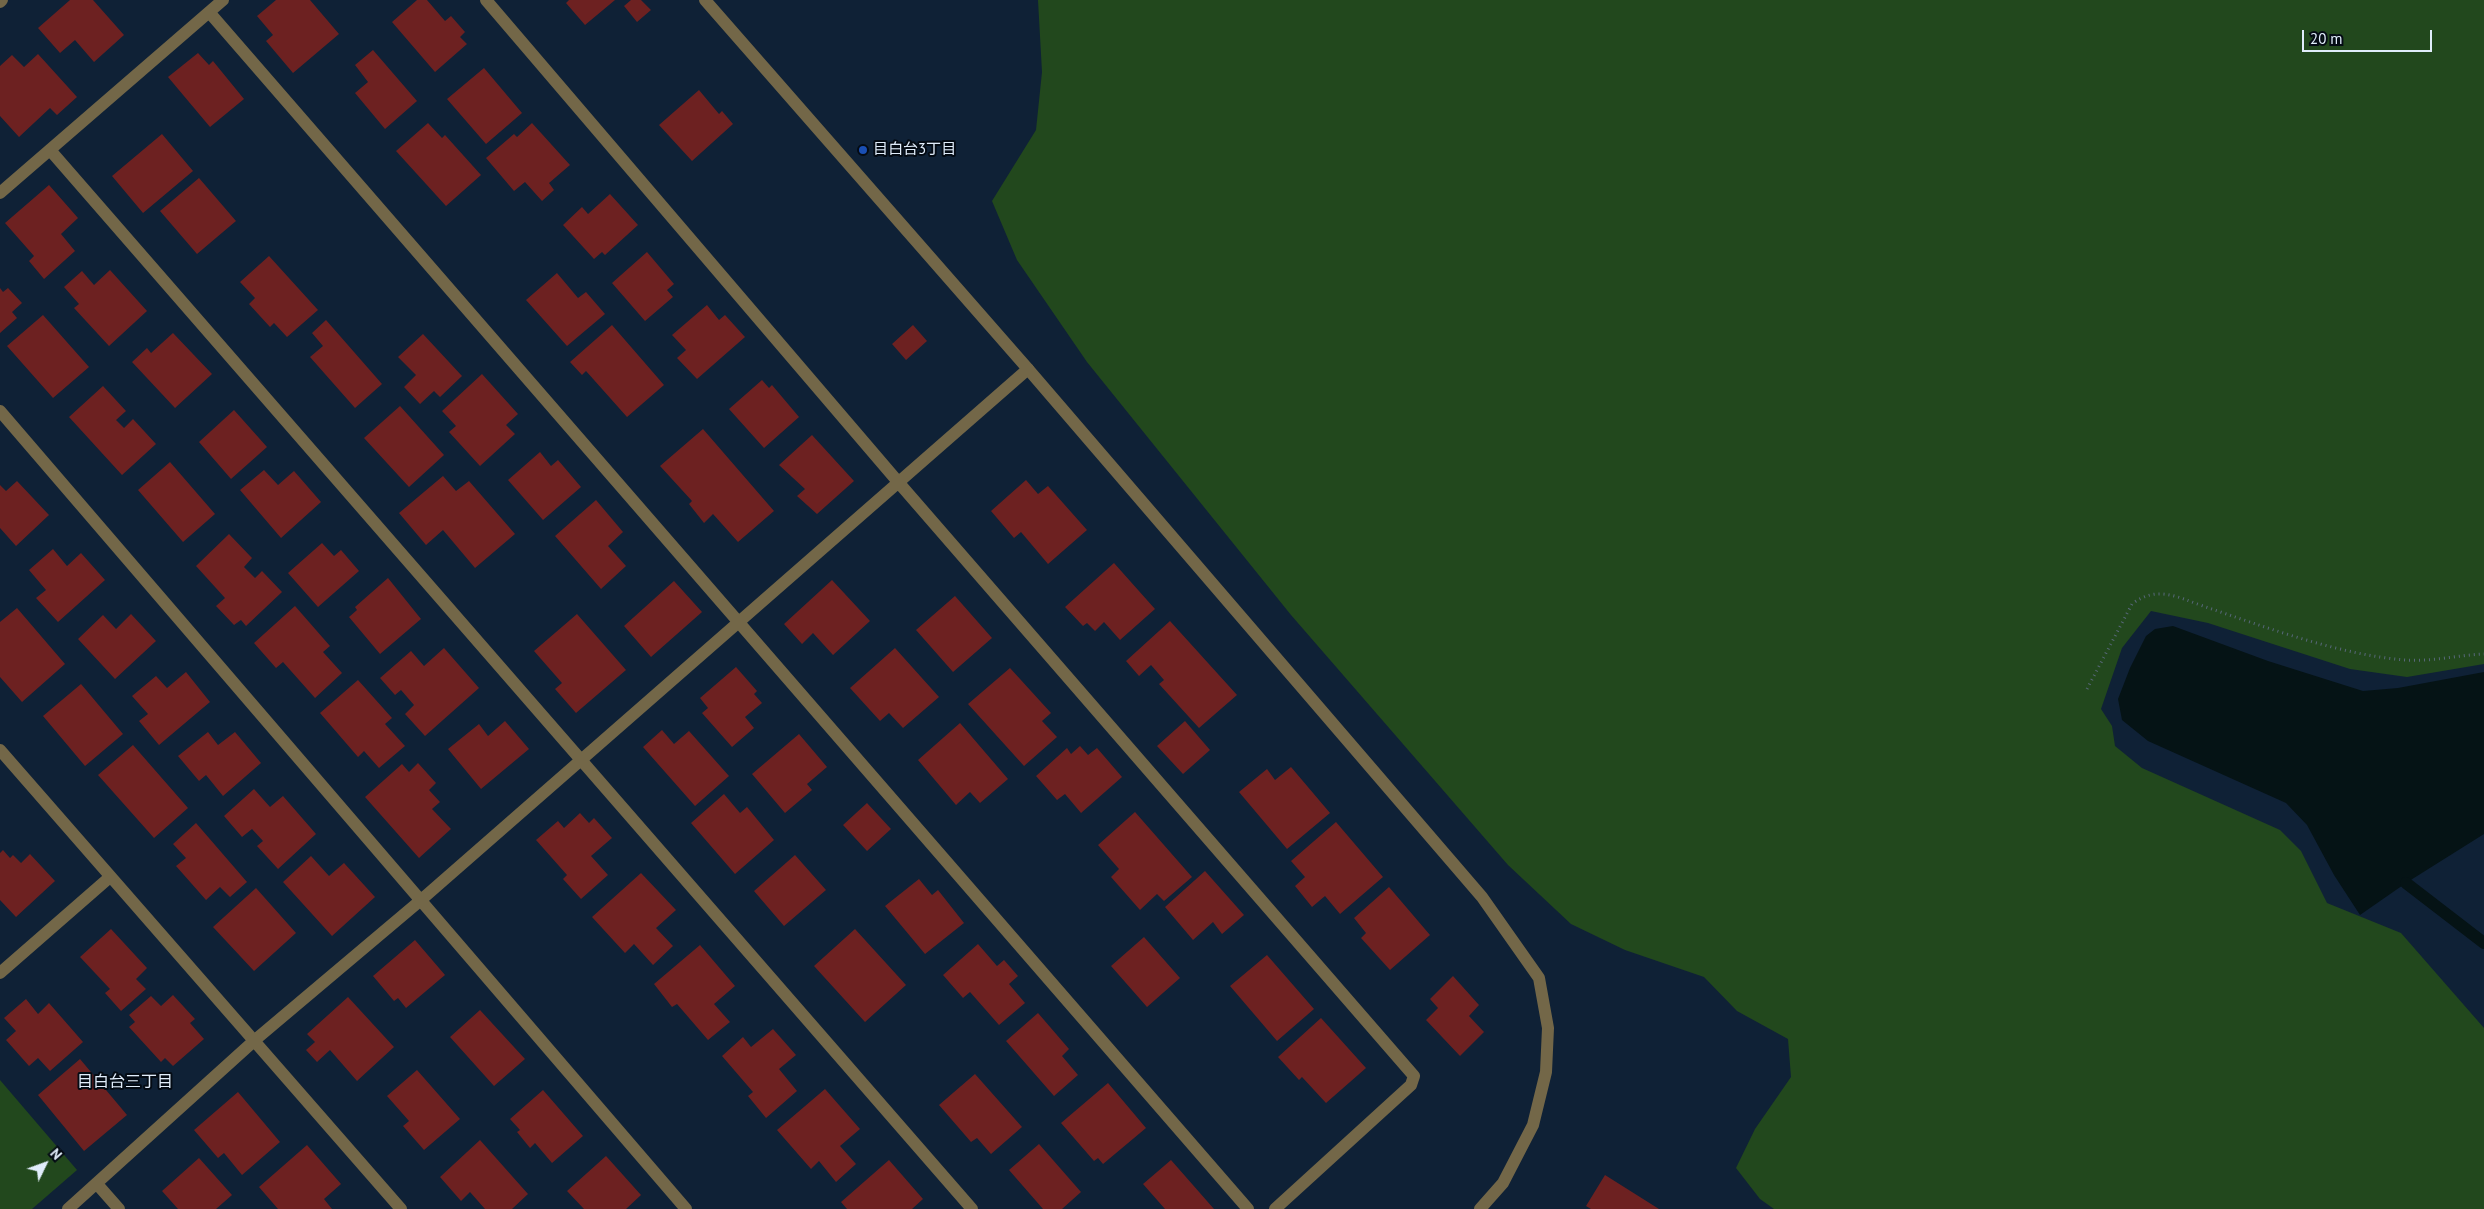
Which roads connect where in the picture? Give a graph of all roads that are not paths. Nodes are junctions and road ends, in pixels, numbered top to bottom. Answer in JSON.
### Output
{"nodes":[{"id":1,"x":223,"y":0,"type":"edge"},
{"id":2,"x":486,"y":0,"type":"edge"},
{"id":3,"x":705,"y":0,"type":"edge"},
{"id":4,"x":209,"y":12,"type":"junction"},
{"id":5,"x":50,"y":150,"type":"junction"},
{"id":6,"x":0,"y":193,"type":"edge"},
{"id":7,"x":1028,"y":369,"type":"junction"},
{"id":8,"x":0,"y":411,"type":"edge"},
{"id":9,"x":899,"y":483,"type":"junction"},
{"id":10,"x":740,"y":622,"type":"junction"},
{"id":11,"x":0,"y":750,"type":"edge"},
{"id":12,"x":582,"y":760,"type":"junction"},
{"id":13,"x":110,"y":877,"type":"junction"},
{"id":14,"x":421,"y":900,"type":"junction"},
{"id":15,"x":0,"y":973,"type":"edge"},
{"id":16,"x":255,"y":1040,"type":"junction"},
{"id":17,"x":97,"y":1184,"type":"junction"},
{"id":18,"x":68,"y":1209,"type":"edge"},
{"id":19,"x":119,"y":1209,"type":"edge"},
{"id":20,"x":401,"y":1209,"type":"edge"},
{"id":21,"x":686,"y":1209,"type":"edge"},
{"id":22,"x":972,"y":1209,"type":"edge"},
{"id":23,"x":1248,"y":1209,"type":"edge"},
{"id":24,"x":1275,"y":1209,"type":"edge"},
{"id":25,"x":1480,"y":1209,"type":"edge"}],
"edges":[{"from":1,"to":4,"type":"street"},
{"from":2,"to":9,"type":"street"},
{"from":3,"to":7,"type":"street"},
{"from":4,"to":5,"type":"street"},
{"from":4,"to":10,"type":"street"},
{"from":5,"to":6,"type":"street"},
{"from":5,"to":12,"type":"street"},
{"from":7,"to":9,"type":"street"},
{"from":7,"to":25,"type":"street"},
{"from":8,"to":14,"type":"street"},
{"from":9,"to":10,"type":"street"},
{"from":9,"to":24,"type":"street"},
{"from":10,"to":12,"type":"street"},
{"from":10,"to":23,"type":"street"},
{"from":11,"to":13,"type":"street"},
{"from":12,"to":14,"type":"street"},
{"from":12,"to":22,"type":"street"},
{"from":13,"to":15,"type":"street"},
{"from":13,"to":16,"type":"street"},
{"from":14,"to":16,"type":"street"},
{"from":14,"to":21,"type":"street"},
{"from":16,"to":17,"type":"street"},
{"from":16,"to":20,"type":"street"},
{"from":17,"to":18,"type":"street"},
{"from":17,"to":19,"type":"street"}]}
